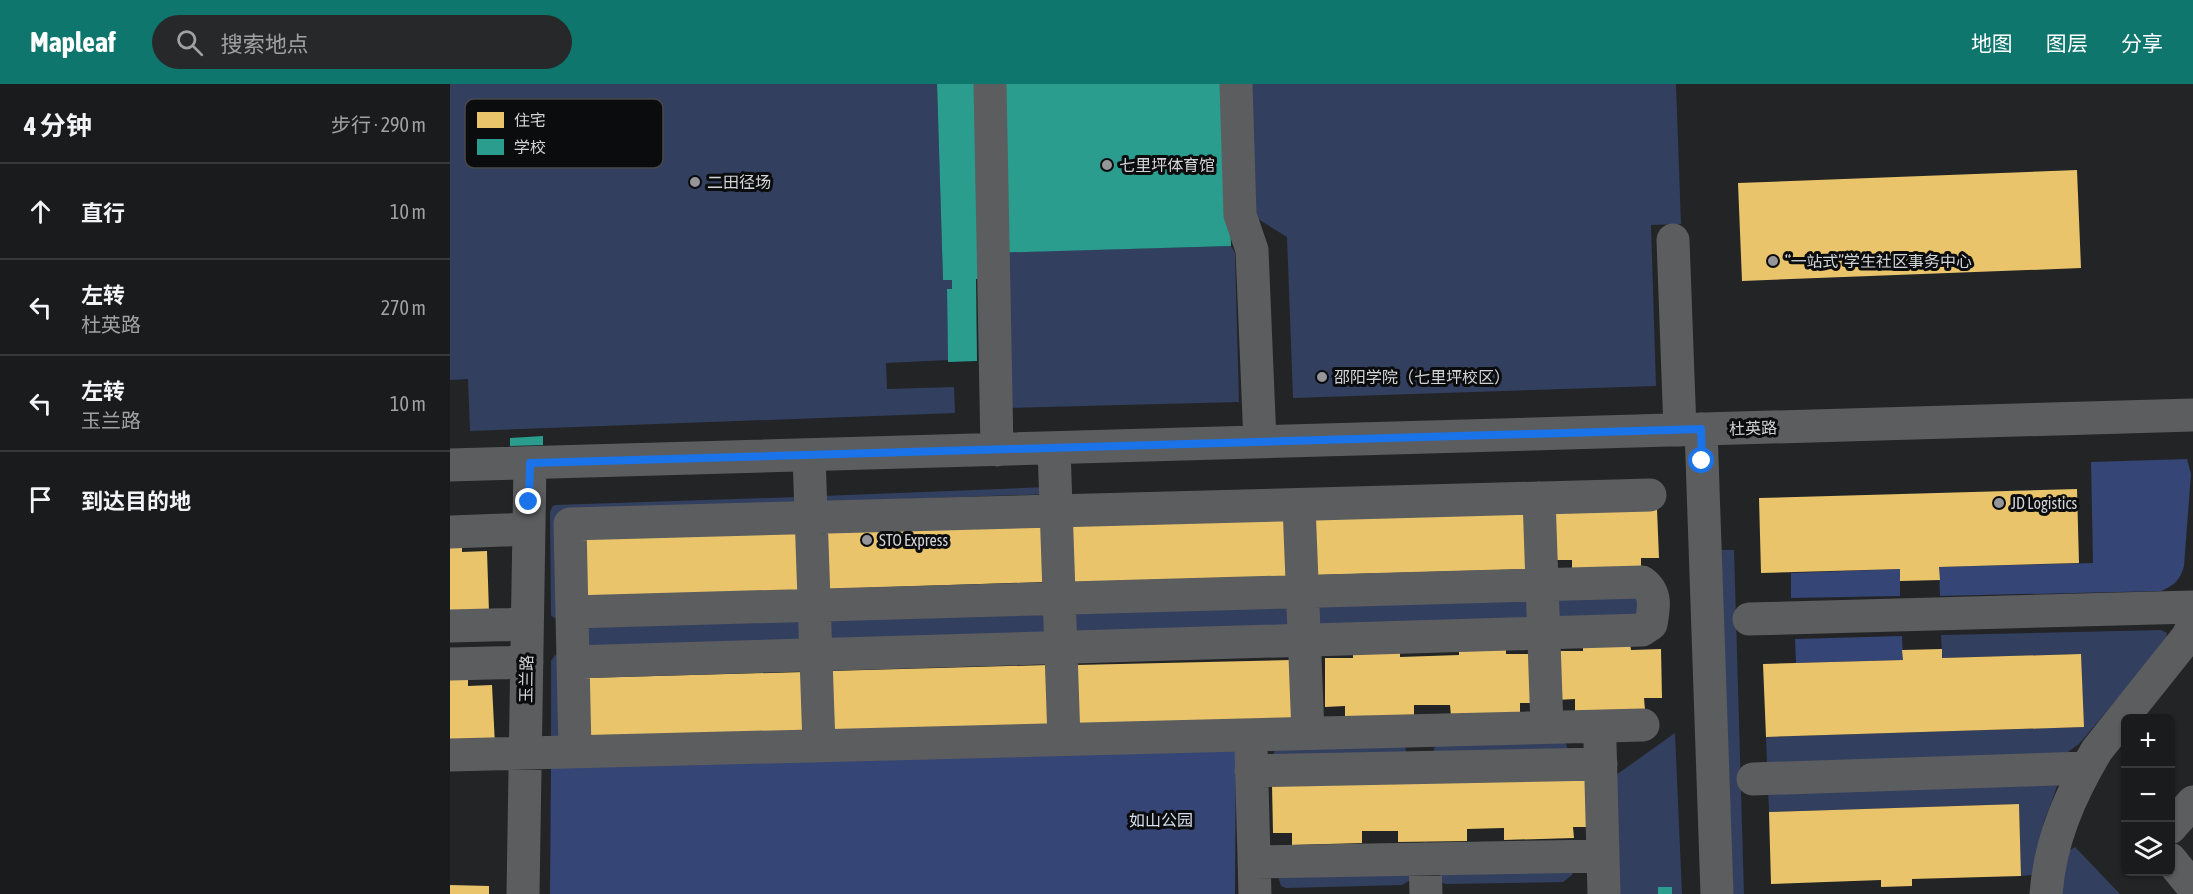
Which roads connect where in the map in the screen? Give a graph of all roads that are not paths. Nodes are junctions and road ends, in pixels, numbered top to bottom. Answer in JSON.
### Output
{"nodes":[{"id":1,"x":990,"y":84,"type":"edge"},
{"id":2,"x":1236,"y":84,"type":"edge"},
{"id":3,"x":1673,"y":240,"type":"dead end"},
{"id":4,"x":2193,"y":415,"type":"edge"},
{"id":5,"x":1691,"y":429,"type":"junction"},
{"id":6,"x":1260,"y":442,"type":"junction"},
{"id":7,"x":1054,"y":448,"type":"junction"},
{"id":8,"x":998,"y":450,"type":"junction"},
{"id":9,"x":809,"y":455,"type":"junction"},
{"id":10,"x":530,"y":463,"type":"junction"},
{"id":11,"x":450,"y":465,"type":"edge"},
{"id":12,"x":1650,"y":495,"type":"dead end"},
{"id":13,"x":1539,"y":498,"type":"junction"},
{"id":14,"x":1299,"y":505,"type":"junction"},
{"id":15,"x":1057,"y":511,"type":"junction"},
{"id":16,"x":811,"y":518,"type":"junction"},
{"id":17,"x":528,"y":529,"type":"junction"},
{"id":18,"x":450,"y":532,"type":"edge"},
{"id":19,"x":1542,"y":585,"type":"junction"},
{"id":20,"x":1302,"y":592,"type":"junction"},
{"id":21,"x":1060,"y":598,"type":"junction"},
{"id":22,"x":814,"y":605,"type":"junction"},
{"id":23,"x":2193,"y":607,"type":"edge"},
{"id":24,"x":1749,"y":619,"type":"dead end"},
{"id":25,"x":2193,"y":624,"type":"edge"},
{"id":26,"x":450,"y":626,"type":"edge"},
{"id":27,"x":1544,"y":633,"type":"junction"},
{"id":28,"x":573,"y":637,"type":"junction"},
{"id":29,"x":1304,"y":640,"type":"junction"},
{"id":30,"x":527,"y":641,"type":"junction"},
{"id":31,"x":1061,"y":647,"type":"junction"},
{"id":32,"x":816,"y":654,"type":"junction"},
{"id":33,"x":450,"y":664,"type":"edge"},
{"id":34,"x":1643,"y":725,"type":"dead end"},
{"id":35,"x":1599,"y":726,"type":"junction"},
{"id":36,"x":1547,"y":727,"type":"junction"},
{"id":37,"x":1421,"y":730,"type":"junction"},
{"id":38,"x":1308,"y":733,"type":"junction"},
{"id":39,"x":1251,"y":735,"type":"junction"},
{"id":40,"x":1064,"y":739,"type":"junction"},
{"id":41,"x":819,"y":745,"type":"junction"},
{"id":42,"x":576,"y":751,"type":"junction"},
{"id":43,"x":525,"y":752,"type":"junction"},
{"id":44,"x":450,"y":754,"type":"edge"},
{"id":45,"x":1601,"y":764,"type":"junction"},
{"id":46,"x":1422,"y":768,"type":"junction"},
{"id":47,"x":2086,"y":768,"type":"junction"},
{"id":48,"x":1251,"y":771,"type":"junction"},
{"id":49,"x":1754,"y":779,"type":"dead end"},
{"id":50,"x":2193,"y":802,"type":"edge"},
{"id":51,"x":2175,"y":822,"type":"edge"},
{"id":52,"x":1603,"y":856,"type":"junction"},
{"id":53,"x":1425,"y":859,"type":"junction"},
{"id":54,"x":2175,"y":865,"type":"edge"},
{"id":55,"x":1254,"y":878,"type":"edge"},
{"id":56,"x":2193,"y":887,"type":"edge"},
{"id":57,"x":523,"y":894,"type":"edge"},
{"id":58,"x":1426,"y":894,"type":"edge"},
{"id":59,"x":1604,"y":894,"type":"edge"},
{"id":60,"x":1718,"y":894,"type":"edge"},
{"id":61,"x":2046,"y":894,"type":"edge"}],
"edges":[{"from":1,"to":8,"type":"street"},
{"from":2,"to":6,"type":"street"},
{"from":3,"to":5,"type":"street"},
{"from":4,"to":5,"type":"street","name":"杜英路"},
{"from":5,"to":6,"type":"street","name":"杜英路"},
{"from":5,"to":60,"type":"street"},
{"from":6,"to":7,"type":"street","name":"杜英路"},
{"from":7,"to":8,"type":"street","name":"杜英路"},
{"from":7,"to":15,"type":"street"},
{"from":8,"to":9,"type":"street","name":"杜英路"},
{"from":9,"to":10,"type":"street","name":"杜英路"},
{"from":9,"to":16,"type":"street"},
{"from":10,"to":11,"type":"street","name":"杜英路"},
{"from":10,"to":17,"type":"street","name":"玉兰路"},
{"from":12,"to":13,"type":"street"},
{"from":13,"to":14,"type":"street"},
{"from":13,"to":19,"type":"street"},
{"from":14,"to":15,"type":"street"},
{"from":14,"to":20,"type":"street"},
{"from":15,"to":16,"type":"street"},
{"from":15,"to":21,"type":"street"},
{"from":16,"to":22,"type":"street"},
{"from":16,"to":28,"type":"street"},
{"from":17,"to":18,"type":"street"},
{"from":17,"to":30,"type":"street","name":"玉兰路"},
{"from":19,"to":20,"type":"street"},
{"from":19,"to":27,"type":"street"},
{"from":19,"to":27,"type":"street"},
{"from":20,"to":21,"type":"street"},
{"from":20,"to":29,"type":"street"},
{"from":21,"to":22,"type":"street"},
{"from":21,"to":31,"type":"street"},
{"from":22,"to":28,"type":"street"},
{"from":22,"to":32,"type":"street"},
{"from":23,"to":24,"type":"street"},
{"from":25,"to":47,"type":"street"},
{"from":26,"to":30,"type":"street"},
{"from":27,"to":29,"type":"street"},
{"from":27,"to":36,"type":"street"},
{"from":28,"to":30,"type":"street"},
{"from":28,"to":32,"type":"street"},
{"from":28,"to":42,"type":"street"},
{"from":29,"to":31,"type":"street"},
{"from":29,"to":38,"type":"street"},
{"from":30,"to":33,"type":"street"},
{"from":30,"to":43,"type":"street","name":"玉兰路"},
{"from":31,"to":32,"type":"street"},
{"from":31,"to":40,"type":"street"},
{"from":32,"to":41,"type":"street"},
{"from":34,"to":35,"type":"street"},
{"from":35,"to":36,"type":"street"},
{"from":35,"to":45,"type":"street"},
{"from":36,"to":37,"type":"street"},
{"from":37,"to":38,"type":"street"},
{"from":37,"to":46,"type":"street"},
{"from":38,"to":39,"type":"street"},
{"from":39,"to":40,"type":"street"},
{"from":39,"to":48,"type":"street"},
{"from":40,"to":41,"type":"street"},
{"from":41,"to":42,"type":"street"},
{"from":42,"to":43,"type":"street"},
{"from":43,"to":44,"type":"street"},
{"from":43,"to":57,"type":"street","name":"玉兰路"},
{"from":45,"to":46,"type":"street"},
{"from":45,"to":52,"type":"street"},
{"from":46,"to":48,"type":"street"},
{"from":47,"to":49,"type":"street"},
{"from":47,"to":61,"type":"street"},
{"from":48,"to":55,"type":"street"},
{"from":50,"to":51,"type":"street"},
{"from":52,"to":53,"type":"street"},
{"from":52,"to":59,"type":"street"},
{"from":53,"to":55,"type":"street"},
{"from":53,"to":58,"type":"street"},
{"from":54,"to":56,"type":"street"}]}
